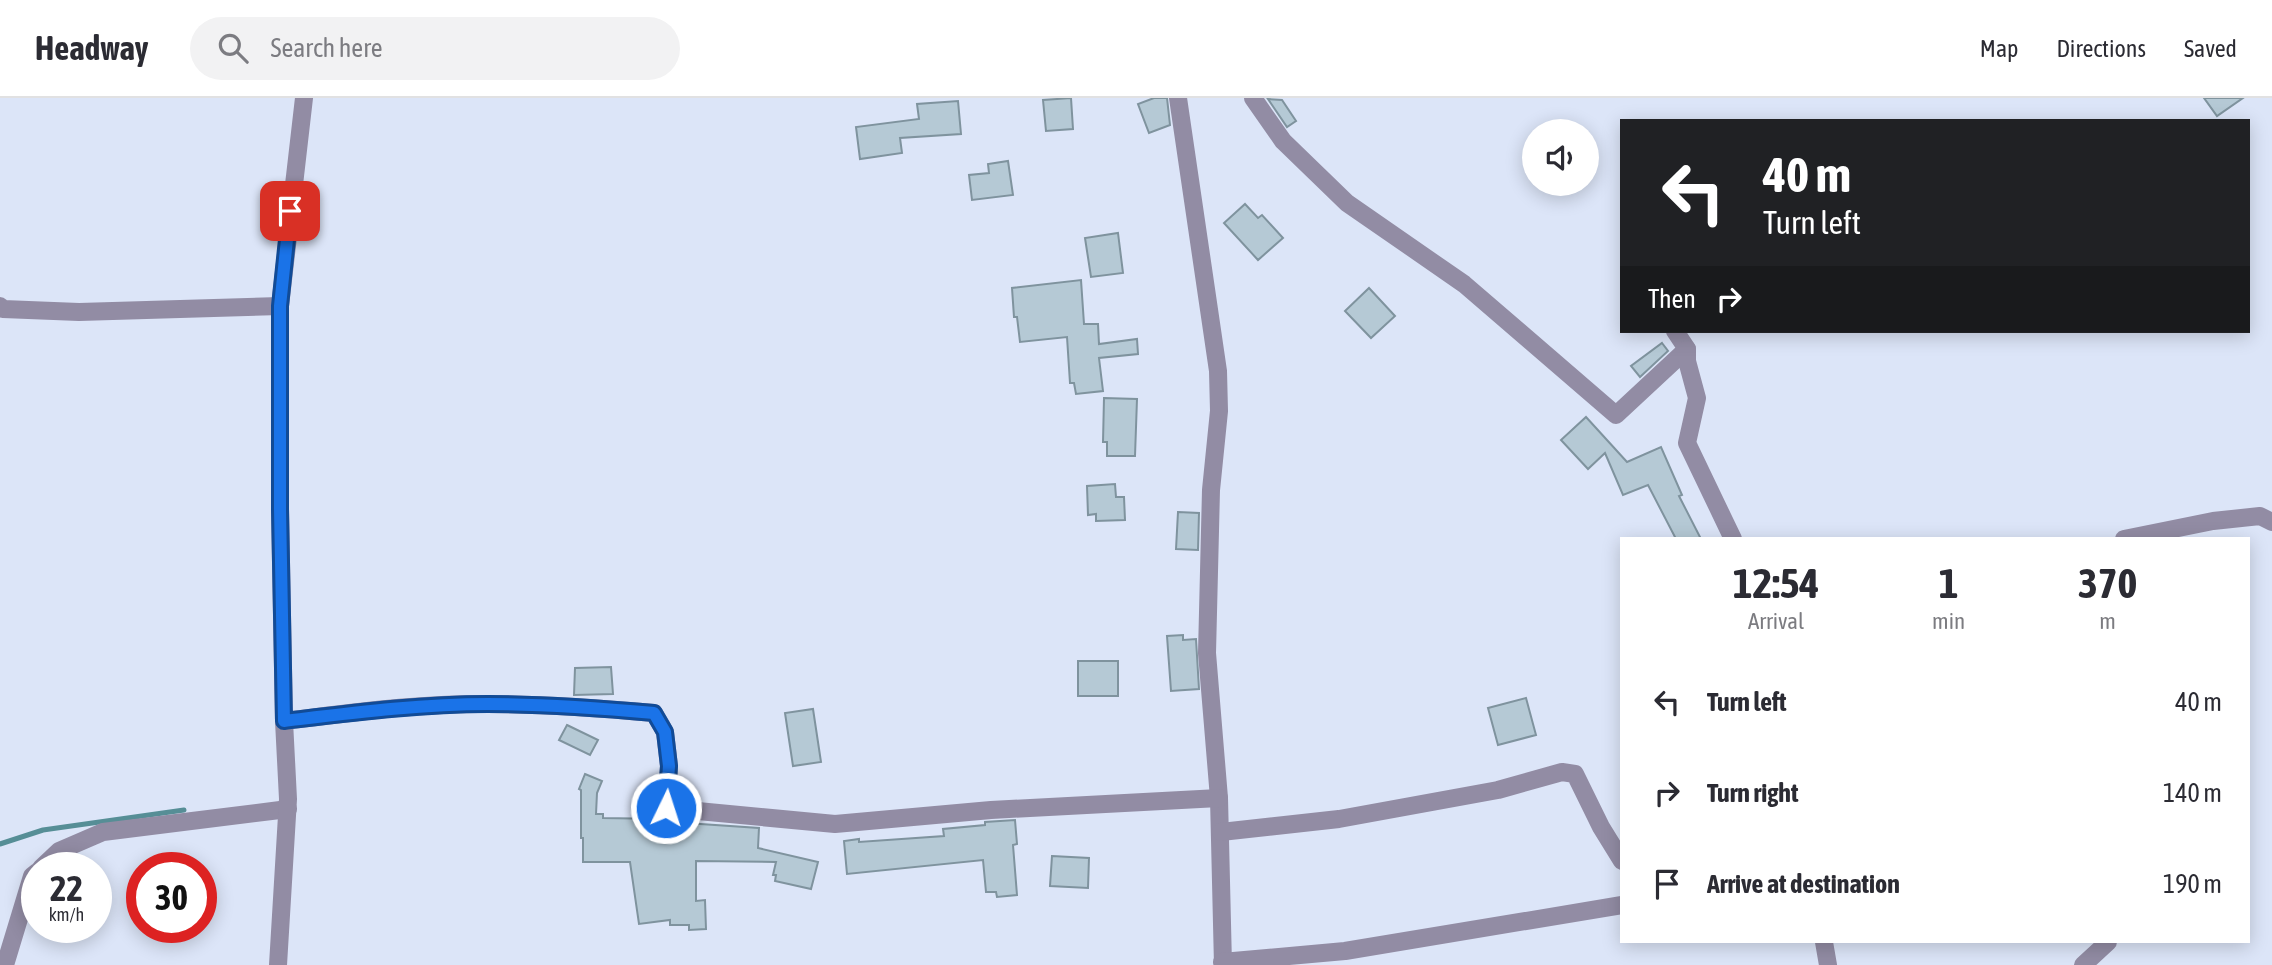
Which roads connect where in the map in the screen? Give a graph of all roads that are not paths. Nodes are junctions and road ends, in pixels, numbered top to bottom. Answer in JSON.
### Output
{"nodes":[{"id":1,"x":304,"y":98,"type":"edge"},
{"id":2,"x":1178,"y":98,"type":"edge"},
{"id":3,"x":1253,"y":98,"type":"edge"},
{"id":4,"x":0,"y":306,"type":"edge"},
{"id":5,"x":280,"y":306,"type":"junction"},
{"id":6,"x":1676,"y":333,"type":"edge"},
{"id":7,"x":1687,"y":349,"type":"junction"},
{"id":8,"x":2272,"y":522,"type":"edge"},
{"id":9,"x":1732,"y":537,"type":"edge"},
{"id":10,"x":2134,"y":537,"type":"edge"},
{"id":11,"x":284,"y":721,"type":"junction"},
{"id":12,"x":1219,"y":798,"type":"junction"},
{"id":13,"x":288,"y":809,"type":"junction"},
{"id":14,"x":1221,"y":832,"type":"junction"},
{"id":15,"x":58,"y":852,"type":"edge"},
{"id":16,"x":1620,"y":858,"type":"edge"},
{"id":17,"x":1620,"y":905,"type":"edge"},
{"id":18,"x":21,"y":916,"type":"edge"},
{"id":19,"x":1824,"y":943,"type":"edge"},
{"id":20,"x":2107,"y":943,"type":"edge"},
{"id":21,"x":1223,"y":964,"type":"edge"},
{"id":22,"x":5,"y":965,"type":"edge"},
{"id":23,"x":278,"y":965,"type":"edge"},
{"id":24,"x":1828,"y":965,"type":"edge"},
{"id":25,"x":2083,"y":965,"type":"edge"}],
"edges":[{"from":1,"to":5,"type":"street"},
{"from":2,"to":12,"type":"street"},
{"from":3,"to":7,"type":"street"},
{"from":4,"to":5,"type":"street"},
{"from":5,"to":11,"type":"street"},
{"from":6,"to":7,"type":"street"},
{"from":7,"to":9,"type":"street"},
{"from":8,"to":10,"type":"street"},
{"from":11,"to":12,"type":"street"},
{"from":11,"to":13,"type":"street"},
{"from":12,"to":14,"type":"street"},
{"from":13,"to":15,"type":"street"},
{"from":13,"to":23,"type":"street"},
{"from":14,"to":16,"type":"street"},
{"from":14,"to":21,"type":"street"},
{"from":17,"to":21,"type":"street"},
{"from":18,"to":22,"type":"street"},
{"from":19,"to":24,"type":"street"},
{"from":20,"to":25,"type":"street"}]}
